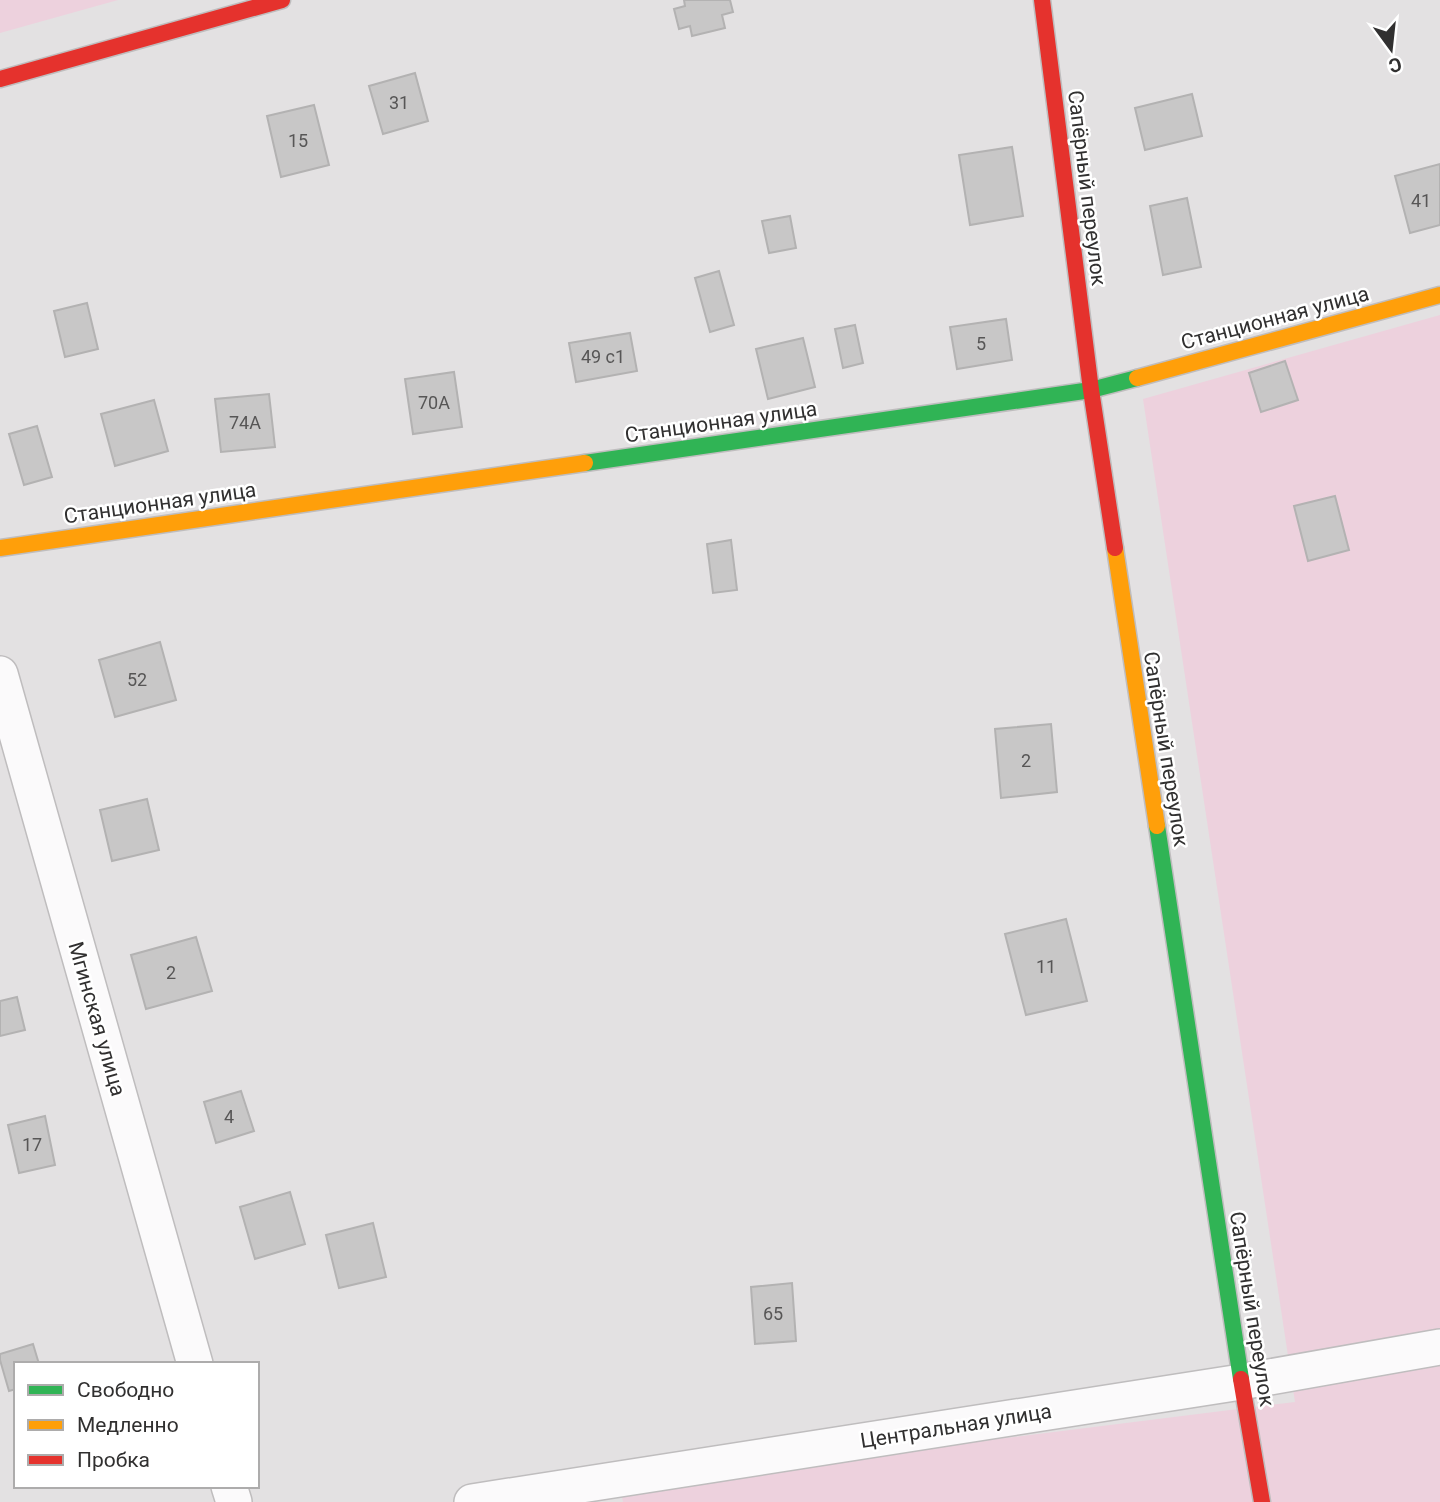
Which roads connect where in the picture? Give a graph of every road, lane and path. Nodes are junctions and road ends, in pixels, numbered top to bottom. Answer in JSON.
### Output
{"nodes":[{"id":1,"x":282,"y":0,"type":"edge"},
{"id":2,"x":1042,"y":0,"type":"edge"},
{"id":3,"x":0,"y":79,"type":"edge"},
{"id":4,"x":1440,"y":295,"type":"edge"},
{"id":5,"x":1091,"y":390,"type":"junction"},
{"id":6,"x":0,"y":548,"type":"edge"},
{"id":7,"x":0,"y":674,"type":"edge"},
{"id":8,"x":1440,"y":1347,"type":"edge"},
{"id":9,"x":194,"y":1362,"type":"edge"},
{"id":10,"x":1241,"y":1382,"type":"junction"},
{"id":11,"x":472,"y":1502,"type":"edge"},
{"id":12,"x":1262,"y":1502,"type":"edge"}],
"edges":[{"from":1,"to":3,"type":"street"},
{"from":2,"to":5,"type":"street","name":"Сапёрный переулок"},
{"from":4,"to":5,"type":"street","name":"Станционная улица"},
{"from":5,"to":6,"type":"street","name":"Станционная улица"},
{"from":5,"to":10,"type":"street","name":"Сапёрный переулок"},
{"from":7,"to":9,"type":"street","name":"Мгинская улица"},
{"from":8,"to":10,"type":"street","name":"Центральная улица"},
{"from":10,"to":11,"type":"street","name":"Центральная улица"},
{"from":10,"to":12,"type":"street","name":"Сапёрный переулок"}]}
